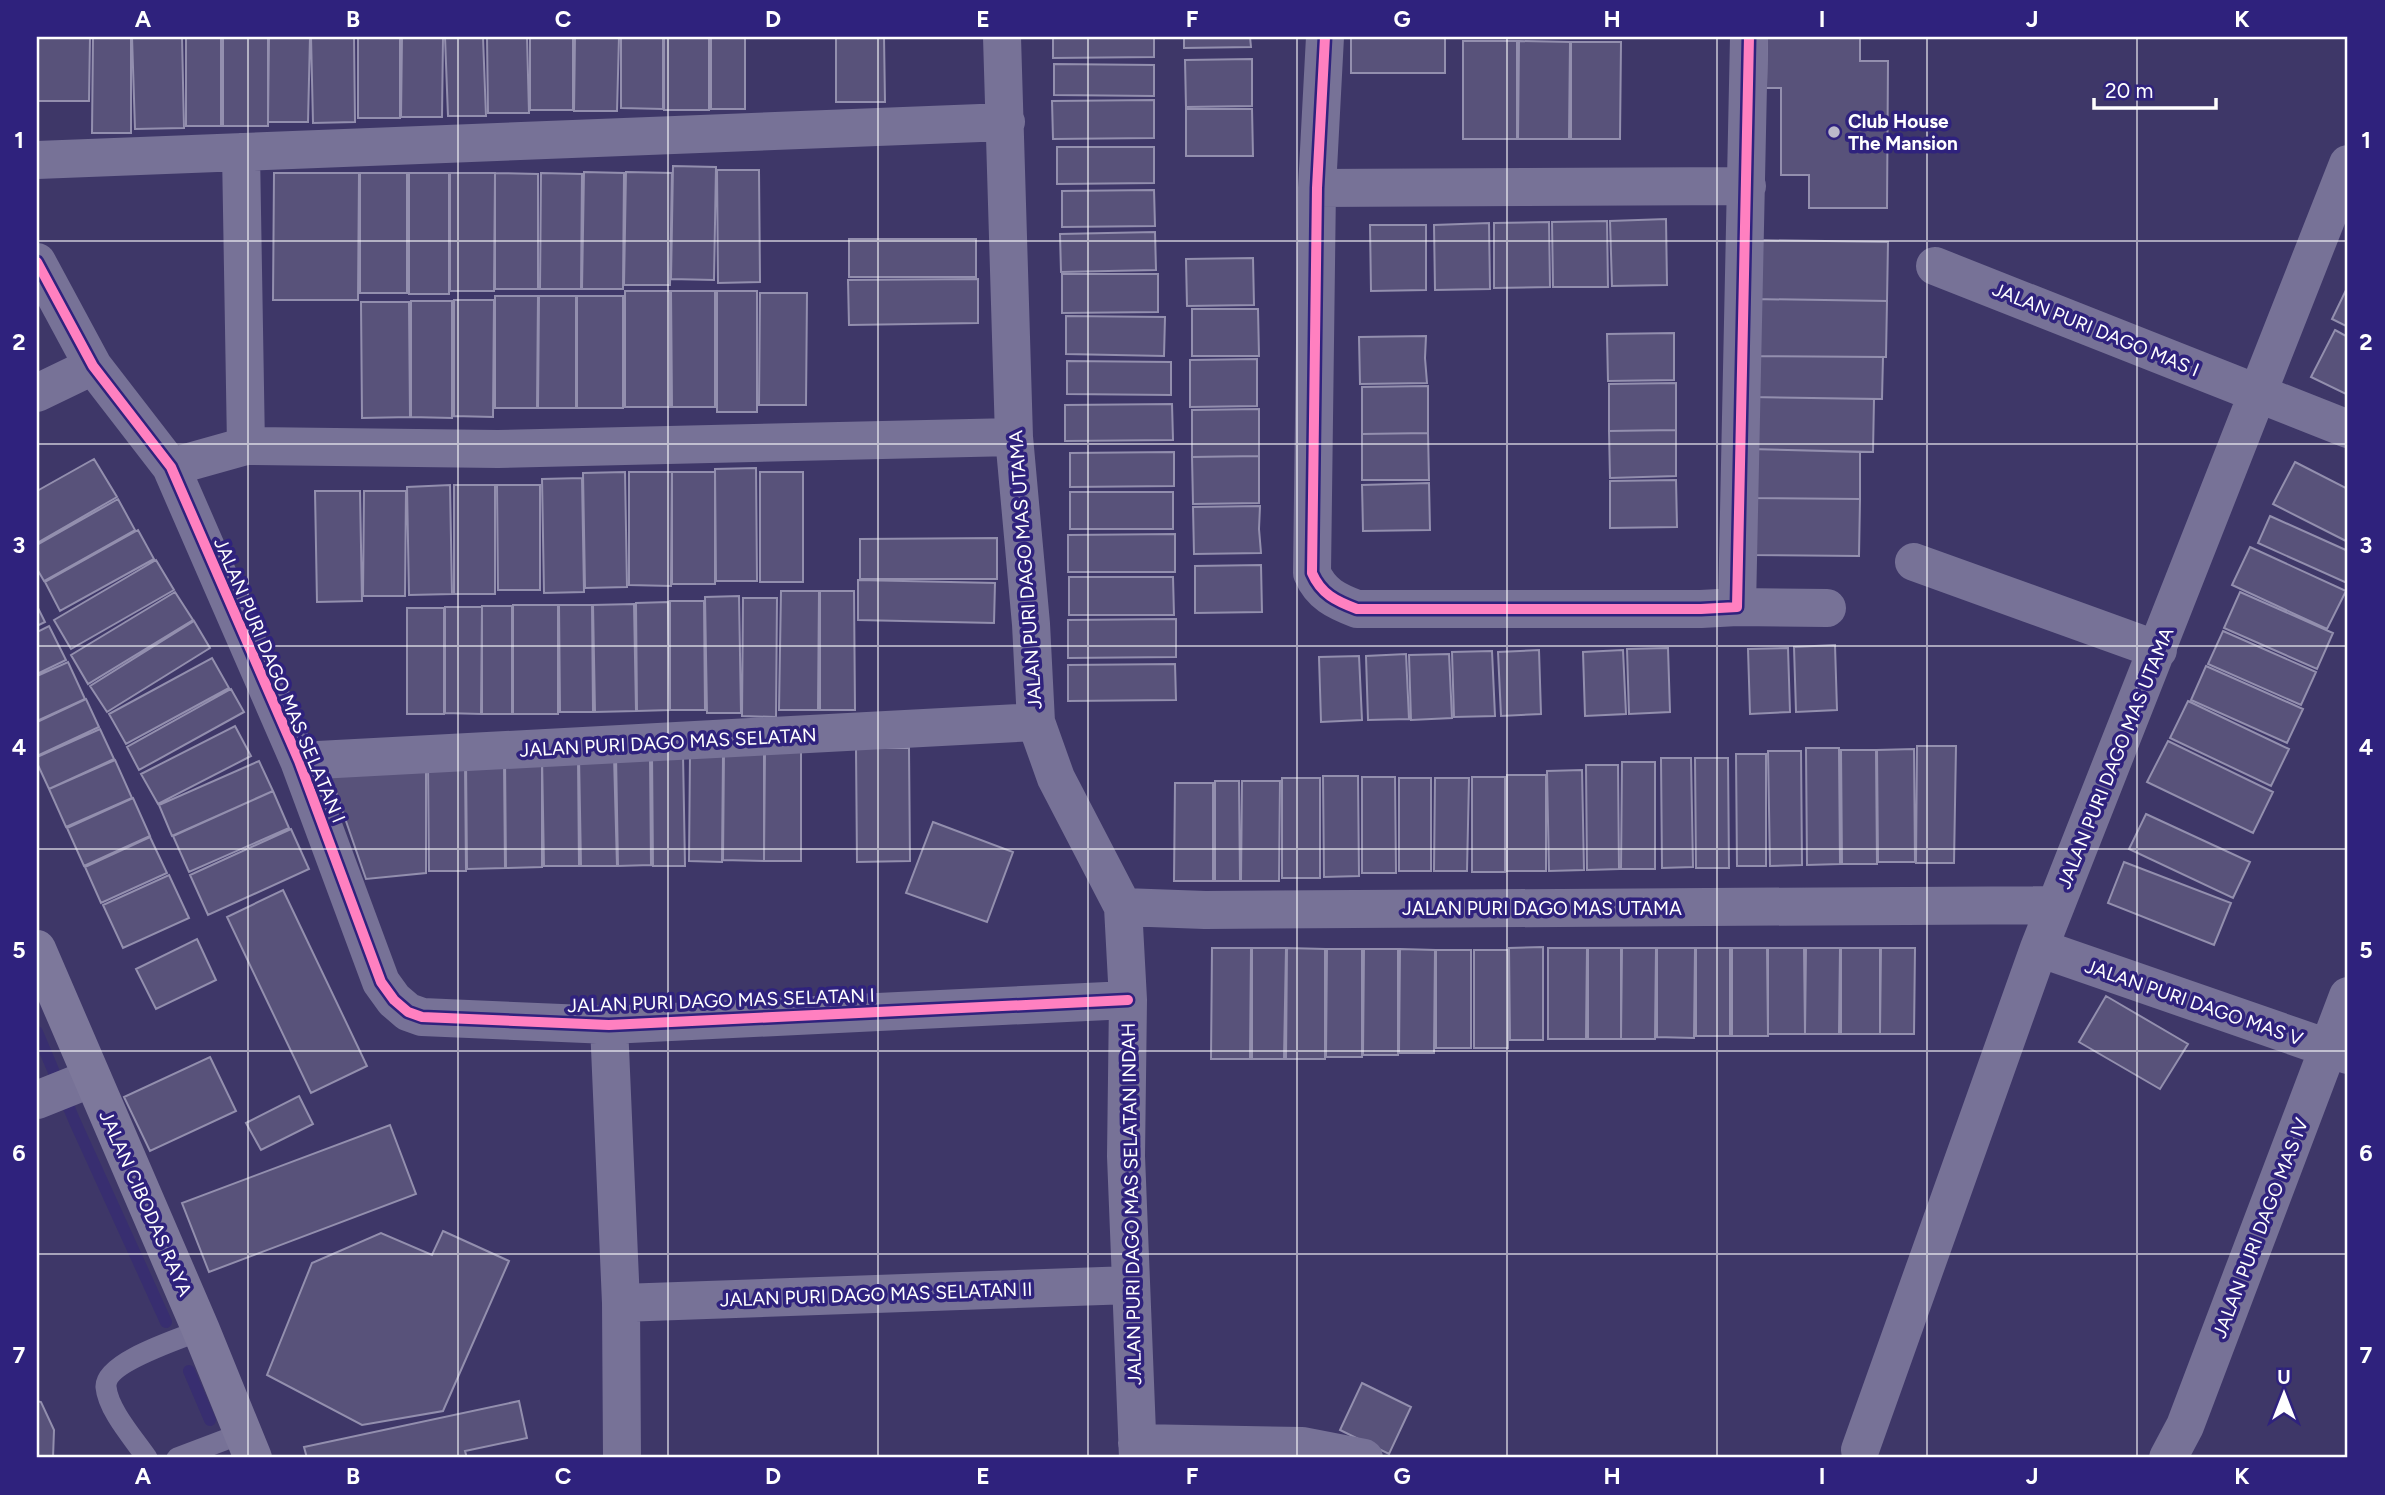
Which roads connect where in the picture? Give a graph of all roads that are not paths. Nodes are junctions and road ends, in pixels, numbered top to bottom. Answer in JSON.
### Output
{"nodes":[{"id":1,"x":1002,"y":37,"type":"edge"},
{"id":2,"x":1325,"y":37,"type":"edge"},
{"id":3,"x":1749,"y":37,"type":"edge"},
{"id":4,"x":1006,"y":122,"type":"junction"},
{"id":5,"x":241,"y":152,"type":"junction"},
{"id":6,"x":37,"y":160,"type":"edge"},
{"id":7,"x":2348,"y":164,"type":"edge"},
{"id":8,"x":1747,"y":186,"type":"junction"},
{"id":9,"x":1317,"y":188,"type":"junction"},
{"id":10,"x":37,"y":262,"type":"edge"},
{"id":11,"x":1935,"y":266,"type":"dead end"},
{"id":12,"x":93,"y":366,"type":"junction"},
{"id":13,"x":37,"y":393,"type":"edge"},
{"id":14,"x":2258,"y":393,"type":"junction"},
{"id":15,"x":2348,"y":429,"type":"edge"},
{"id":16,"x":1014,"y":438,"type":"junction"},
{"id":17,"x":246,"y":446,"type":"junction"},
{"id":18,"x":171,"y":467,"type":"junction"},
{"id":19,"x":1914,"y":562,"type":"dead end"},
{"id":20,"x":1737,"y":607,"type":"junction"},
{"id":21,"x":1827,"y":608,"type":"dead end"},
{"id":22,"x":2158,"y":650,"type":"junction"},
{"id":23,"x":1036,"y":722,"type":"junction"},
{"id":24,"x":299,"y":761,"type":"junction"},
{"id":25,"x":2056,"y":905,"type":"junction"},
{"id":26,"x":1123,"y":907,"type":"junction"},
{"id":27,"x":2039,"y":948,"type":"junction"},
{"id":28,"x":37,"y":949,"type":"edge"},
{"id":29,"x":2348,"y":996,"type":"edge"},
{"id":30,"x":1128,"y":1000,"type":"junction"},
{"id":31,"x":609,"y":1025,"type":"junction"},
{"id":32,"x":2338,"y":1052,"type":"edge"},
{"id":33,"x":63,"y":1089,"type":"edge"},
{"id":34,"x":1131,"y":1284,"type":"junction"},
{"id":35,"x":621,"y":1303,"type":"junction"},
{"id":36,"x":201,"y":1330,"type":"junction"},
{"id":37,"x":248,"y":1446,"type":"edge"},
{"id":38,"x":1860,"y":1450,"type":"dead end"},
{"id":39,"x":1138,"y":1451,"type":"edge"},
{"id":40,"x":147,"y":1458,"type":"edge"},
{"id":41,"x":177,"y":1458,"type":"edge"},
{"id":42,"x":622,"y":1458,"type":"edge"},
{"id":43,"x":1364,"y":1458,"type":"edge"},
{"id":44,"x":2168,"y":1458,"type":"edge"}],
"edges":[{"from":1,"to":4,"type":"street","name":"JALAN PURI DAGO MAS UTAMA"},
{"from":2,"to":9,"type":"street"},
{"from":3,"to":8,"type":"street"},
{"from":4,"to":5,"type":"street"},
{"from":4,"to":16,"type":"street","name":"JALAN PURI DAGO MAS UTAMA"},
{"from":5,"to":6,"type":"street"},
{"from":5,"to":17,"type":"street"},
{"from":7,"to":14,"type":"street","name":"JALAN PURI DAGO MAS UTAMA"},
{"from":8,"to":9,"type":"street"},
{"from":8,"to":20,"type":"street"},
{"from":9,"to":20,"type":"street"},
{"from":10,"to":12,"type":"street","name":"JALAN PURI DAGO MAS SELATAN I"},
{"from":11,"to":14,"type":"street","name":"JALAN PURI DAGO MAS I"},
{"from":12,"to":13,"type":"street"},
{"from":12,"to":18,"type":"street","name":"JALAN PURI DAGO MAS SELATAN I"},
{"from":14,"to":15,"type":"street"},
{"from":14,"to":22,"type":"street","name":"JALAN PURI DAGO MAS UTAMA"},
{"from":16,"to":17,"type":"street"},
{"from":16,"to":23,"type":"street","name":"JALAN PURI DAGO MAS UTAMA"},
{"from":17,"to":18,"type":"street"},
{"from":18,"to":24,"type":"street","name":"JALAN PURI DAGO MAS SELATAN I"},
{"from":19,"to":22,"type":"street"},
{"from":20,"to":21,"type":"street"},
{"from":22,"to":25,"type":"street","name":"JALAN PURI DAGO MAS UTAMA"},
{"from":23,"to":24,"type":"street","name":"JALAN PURI DAGO MAS SELATAN"},
{"from":23,"to":26,"type":"street","name":"JALAN PURI DAGO MAS UTAMA"},
{"from":24,"to":31,"type":"street","name":"JALAN PURI DAGO MAS SELATAN I"},
{"from":25,"to":26,"type":"street","name":"JALAN PURI DAGO MAS UTAMA"},
{"from":25,"to":27,"type":"street"},
{"from":26,"to":30,"type":"street","name":"JALAN PURI DAGO MAS SELATAN INDAH"},
{"from":27,"to":32,"type":"street","name":"JALAN PURI DAGO MAS V"},
{"from":27,"to":38,"type":"street"},
{"from":28,"to":33,"type":"street","name":"JALAN CIBODAS RAYA"},
{"from":29,"to":32,"type":"street","name":"JALAN PURI DAGO MAS IV"},
{"from":30,"to":31,"type":"street","name":"JALAN PURI DAGO MAS SELATAN I"},
{"from":30,"to":34,"type":"street","name":"JALAN PURI DAGO MAS SELATAN INDAH"},
{"from":31,"to":35,"type":"street"},
{"from":32,"to":44,"type":"street","name":"JALAN PURI DAGO MAS IV"},
{"from":33,"to":36,"type":"street","name":"JALAN CIBODAS RAYA"},
{"from":34,"to":35,"type":"street","name":"JALAN PURI DAGO MAS SELATAN II"},
{"from":34,"to":39,"type":"street","name":"JALAN PURI DAGO MAS SELATAN INDAH"},
{"from":35,"to":42,"type":"street"},
{"from":36,"to":37,"type":"street","name":"JALAN CIBODAS RAYA"},
{"from":36,"to":40,"type":"lane"},
{"from":37,"to":41,"type":"lane"},
{"from":39,"to":43,"type":"street"}]}
